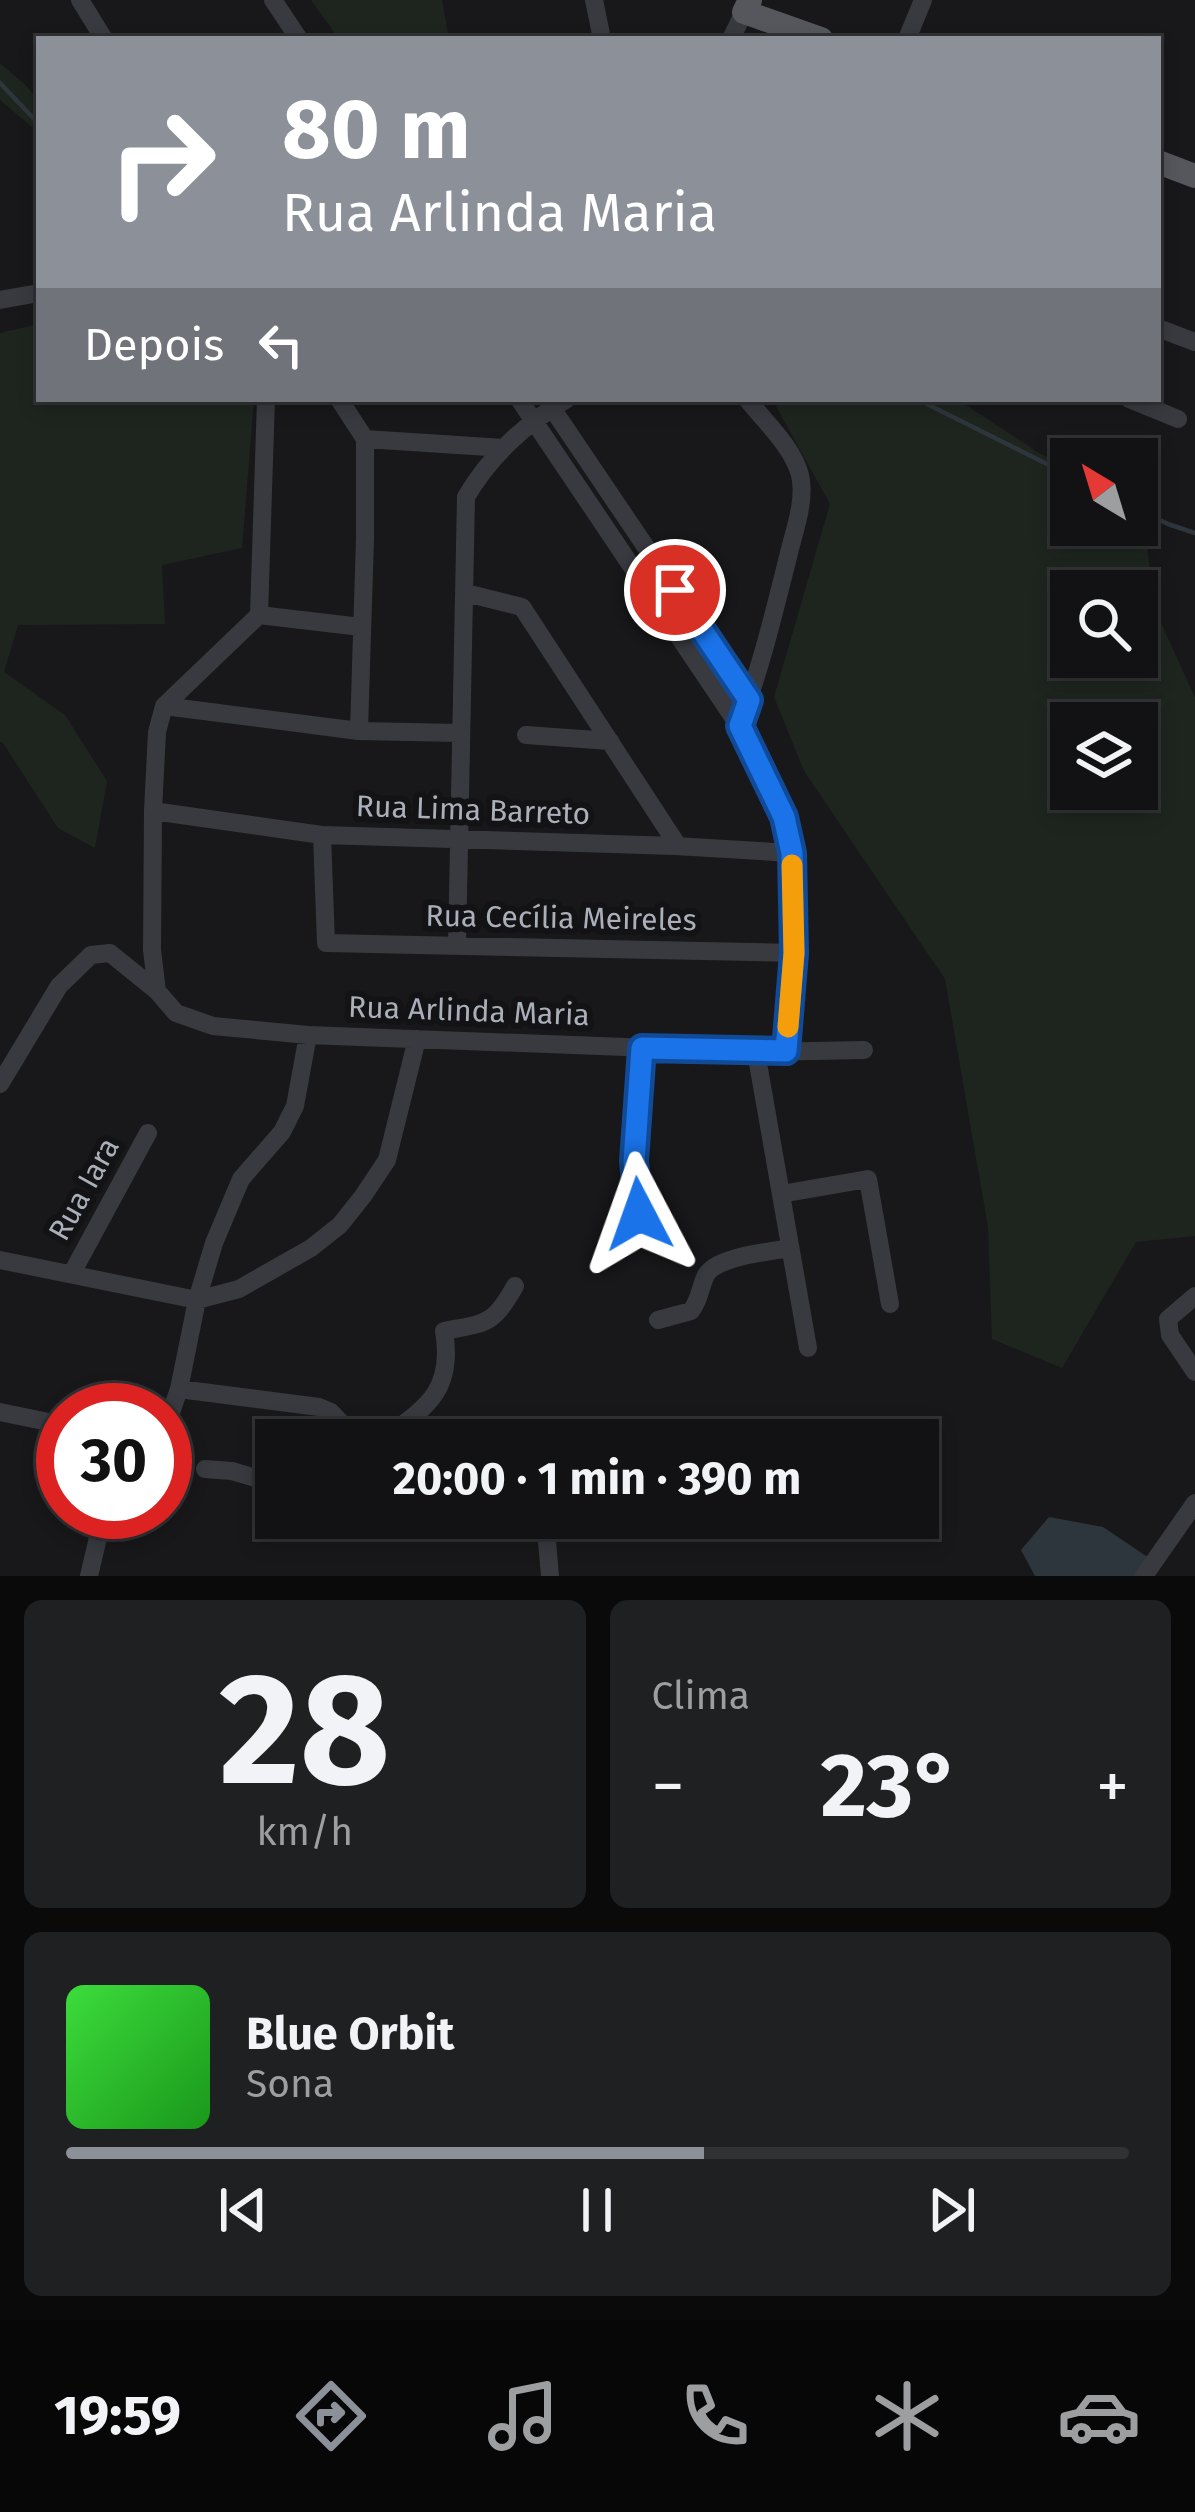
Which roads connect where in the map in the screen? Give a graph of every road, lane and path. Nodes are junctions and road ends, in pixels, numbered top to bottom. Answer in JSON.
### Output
{"nodes":[{"id":1,"x":80,"y":0,"type":"edge"},
{"id":2,"x":273,"y":0,"type":"edge"},
{"id":3,"x":594,"y":0,"type":"edge"},
{"id":4,"x":923,"y":0,"type":"edge"},
{"id":5,"x":747,"y":6,"type":"edge"},
{"id":6,"x":102,"y":36,"type":"edge"},
{"id":7,"x":297,"y":36,"type":"edge"},
{"id":8,"x":601,"y":36,"type":"edge"},
{"id":9,"x":732,"y":36,"type":"edge"},
{"id":10,"x":814,"y":36,"type":"edge"},
{"id":11,"x":908,"y":36,"type":"edge"},
{"id":12,"x":1161,"y":163,"type":"edge"},
{"id":13,"x":1195,"y":176,"type":"edge"},
{"id":14,"x":36,"y":293,"type":"edge"},
{"id":15,"x":0,"y":300,"type":"edge"},
{"id":16,"x":1161,"y":329,"type":"edge"},
{"id":17,"x":1195,"y":342,"type":"edge"},
{"id":18,"x":266,"y":402,"type":"edge"},
{"id":19,"x":341,"y":402,"type":"edge"},
{"id":20,"x":521,"y":402,"type":"edge"},
{"id":21,"x":749,"y":402,"type":"edge"},
{"id":22,"x":1136,"y":402,"type":"edge"},
{"id":23,"x":559,"y":403,"type":"edge"},
{"id":24,"x":1178,"y":419,"type":"dead end"},
{"id":25,"x":534,"y":422,"type":"junction"},
{"id":26,"x":365,"y":439,"type":"junction"},
{"id":27,"x":504,"y":448,"type":"junction"},
{"id":28,"x":466,"y":593,"type":"junction"},
{"id":29,"x":259,"y":615,"type":"junction"},
{"id":30,"x":361,"y":627,"type":"junction"},
{"id":31,"x":749,"y":700,"type":"junction"},
{"id":32,"x":164,"y":706,"type":"junction"},
{"id":33,"x":740,"y":726,"type":"junction"},
{"id":34,"x":358,"y":731,"type":"junction"},
{"id":35,"x":460,"y":733,"type":"junction"},
{"id":36,"x":526,"y":735,"type":"dead end"},
{"id":37,"x":610,"y":741,"type":"junction"},
{"id":38,"x":153,"y":812,"type":"junction"},
{"id":39,"x":322,"y":835,"type":"junction"},
{"id":40,"x":459,"y":839,"type":"junction"},
{"id":41,"x":678,"y":846,"type":"junction"},
{"id":42,"x":792,"y":853,"type":"junction"},
{"id":43,"x":457,"y":945,"type":"junction"},
{"id":44,"x":794,"y":953,"type":"junction"},
{"id":45,"x":157,"y":991,"type":"junction"},
{"id":46,"x":308,"y":1036,"type":"junction"},
{"id":47,"x":417,"y":1039,"type":"junction"},
{"id":48,"x":642,"y":1048,"type":"junction"},
{"id":49,"x":864,"y":1050,"type":"dead end"},
{"id":50,"x":786,"y":1051,"type":"junction"},
{"id":51,"x":756,"y":1052,"type":"junction"},
{"id":52,"x":0,"y":1084,"type":"edge"},
{"id":53,"x":148,"y":1133,"type":"dead end"},
{"id":54,"x":781,"y":1194,"type":"junction"},
{"id":55,"x":639,"y":1214,"type":"dead end"},
{"id":56,"x":790,"y":1248,"type":"junction"},
{"id":57,"x":0,"y":1260,"type":"edge"},
{"id":58,"x":72,"y":1273,"type":"junction"},
{"id":59,"x":514,"y":1286,"type":"dead end"},
{"id":60,"x":1195,"y":1296,"type":"edge"},
{"id":61,"x":197,"y":1300,"type":"junction"},
{"id":62,"x":890,"y":1304,"type":"dead end"},
{"id":63,"x":658,"y":1320,"type":"dead end"},
{"id":64,"x":808,"y":1348,"type":"dead end"},
{"id":65,"x":1195,"y":1372,"type":"edge"},
{"id":66,"x":180,"y":1383,"type":"edge"},
{"id":67,"x":192,"y":1391,"type":"edge"},
{"id":68,"x":0,"y":1412,"type":"edge"},
{"id":69,"x":36,"y":1419,"type":"edge"},
{"id":70,"x":338,"y":1419,"type":"edge"},
{"id":71,"x":410,"y":1419,"type":"edge"},
{"id":72,"x":205,"y":1469,"type":"dead end"},
{"id":73,"x":255,"y":1478,"type":"edge"},
{"id":74,"x":1195,"y":1503,"type":"edge"},
{"id":75,"x":98,"y":1539,"type":"edge"},
{"id":76,"x":546,"y":1539,"type":"edge"},
{"id":77,"x":1147,"y":1572,"type":"edge"},
{"id":78,"x":89,"y":1576,"type":"edge"},
{"id":79,"x":550,"y":1576,"type":"edge"}],
"edges":[{"from":1,"to":6,"type":"street"},
{"from":2,"to":7,"type":"street"},
{"from":3,"to":8,"type":"street"},
{"from":4,"to":11,"type":"street"},
{"from":5,"to":9,"type":"street"},
{"from":5,"to":10,"type":"main road"},
{"from":12,"to":13,"type":"main road"},
{"from":14,"to":15,"type":"street"},
{"from":16,"to":17,"type":"street"},
{"from":18,"to":29,"type":"street"},
{"from":19,"to":26,"type":"street"},
{"from":20,"to":25,"type":"street"},
{"from":21,"to":31,"type":"street"},
{"from":22,"to":24,"type":"street"},
{"from":23,"to":25,"type":"street"},
{"from":23,"to":31,"type":"street"},
{"from":25,"to":27,"type":"street"},
{"from":25,"to":33,"type":"street"},
{"from":26,"to":27,"type":"street"},
{"from":26,"to":30,"type":"street"},
{"from":27,"to":28,"type":"street"},
{"from":28,"to":35,"type":"street"},
{"from":28,"to":37,"type":"street"},
{"from":29,"to":30,"type":"street"},
{"from":29,"to":32,"type":"street"},
{"from":30,"to":34,"type":"street"},
{"from":31,"to":33,"type":"street"},
{"from":32,"to":34,"type":"street"},
{"from":32,"to":38,"type":"street"},
{"from":33,"to":42,"type":"street"},
{"from":34,"to":35,"type":"street"},
{"from":35,"to":40,"type":"street"},
{"from":36,"to":37,"type":"street"},
{"from":37,"to":41,"type":"street"},
{"from":38,"to":39,"type":"street","name":"Rua Lima Barreto"},
{"from":38,"to":45,"type":"street"},
{"from":39,"to":40,"type":"street","name":"Rua Lima Barreto"},
{"from":39,"to":43,"type":"street","name":"Rua Cecília Meireles"},
{"from":40,"to":41,"type":"street","name":"Rua Lima Barreto"},
{"from":40,"to":43,"type":"street"},
{"from":41,"to":42,"type":"street","name":"Rua Lima Barreto"},
{"from":42,"to":44,"type":"street"},
{"from":43,"to":44,"type":"street","name":"Rua Cecília Meireles"},
{"from":44,"to":50,"type":"street"},
{"from":45,"to":46,"type":"street","name":"Rua Arlinda Maria"},
{"from":45,"to":52,"type":"street","name":"Rua Arlinda Maria"},
{"from":46,"to":47,"type":"street","name":"Rua Arlinda Maria"},
{"from":46,"to":61,"type":"street"},
{"from":47,"to":48,"type":"street","name":"Rua Arlinda Maria"},
{"from":47,"to":61,"type":"street"},
{"from":48,"to":51,"type":"street","name":"Rua Arlinda Maria"},
{"from":48,"to":55,"type":"street"},
{"from":49,"to":50,"type":"street","name":"Rua Arlinda Maria"},
{"from":50,"to":51,"type":"street","name":"Rua Arlinda Maria"},
{"from":51,"to":54,"type":"street"},
{"from":53,"to":58,"type":"street","name":"Rua Iara"},
{"from":54,"to":56,"type":"street"},
{"from":54,"to":62,"type":"street"},
{"from":56,"to":63,"type":"street"},
{"from":56,"to":64,"type":"street"},
{"from":57,"to":58,"type":"street"},
{"from":58,"to":61,"type":"street"},
{"from":59,"to":71,"type":"street"},
{"from":60,"to":65,"type":"street"},
{"from":61,"to":66,"type":"street"},
{"from":67,"to":70,"type":"street"},
{"from":68,"to":69,"type":"street"},
{"from":72,"to":73,"type":"street"},
{"from":74,"to":77,"type":"street"},
{"from":75,"to":78,"type":"street"},
{"from":76,"to":79,"type":"street"}]}
